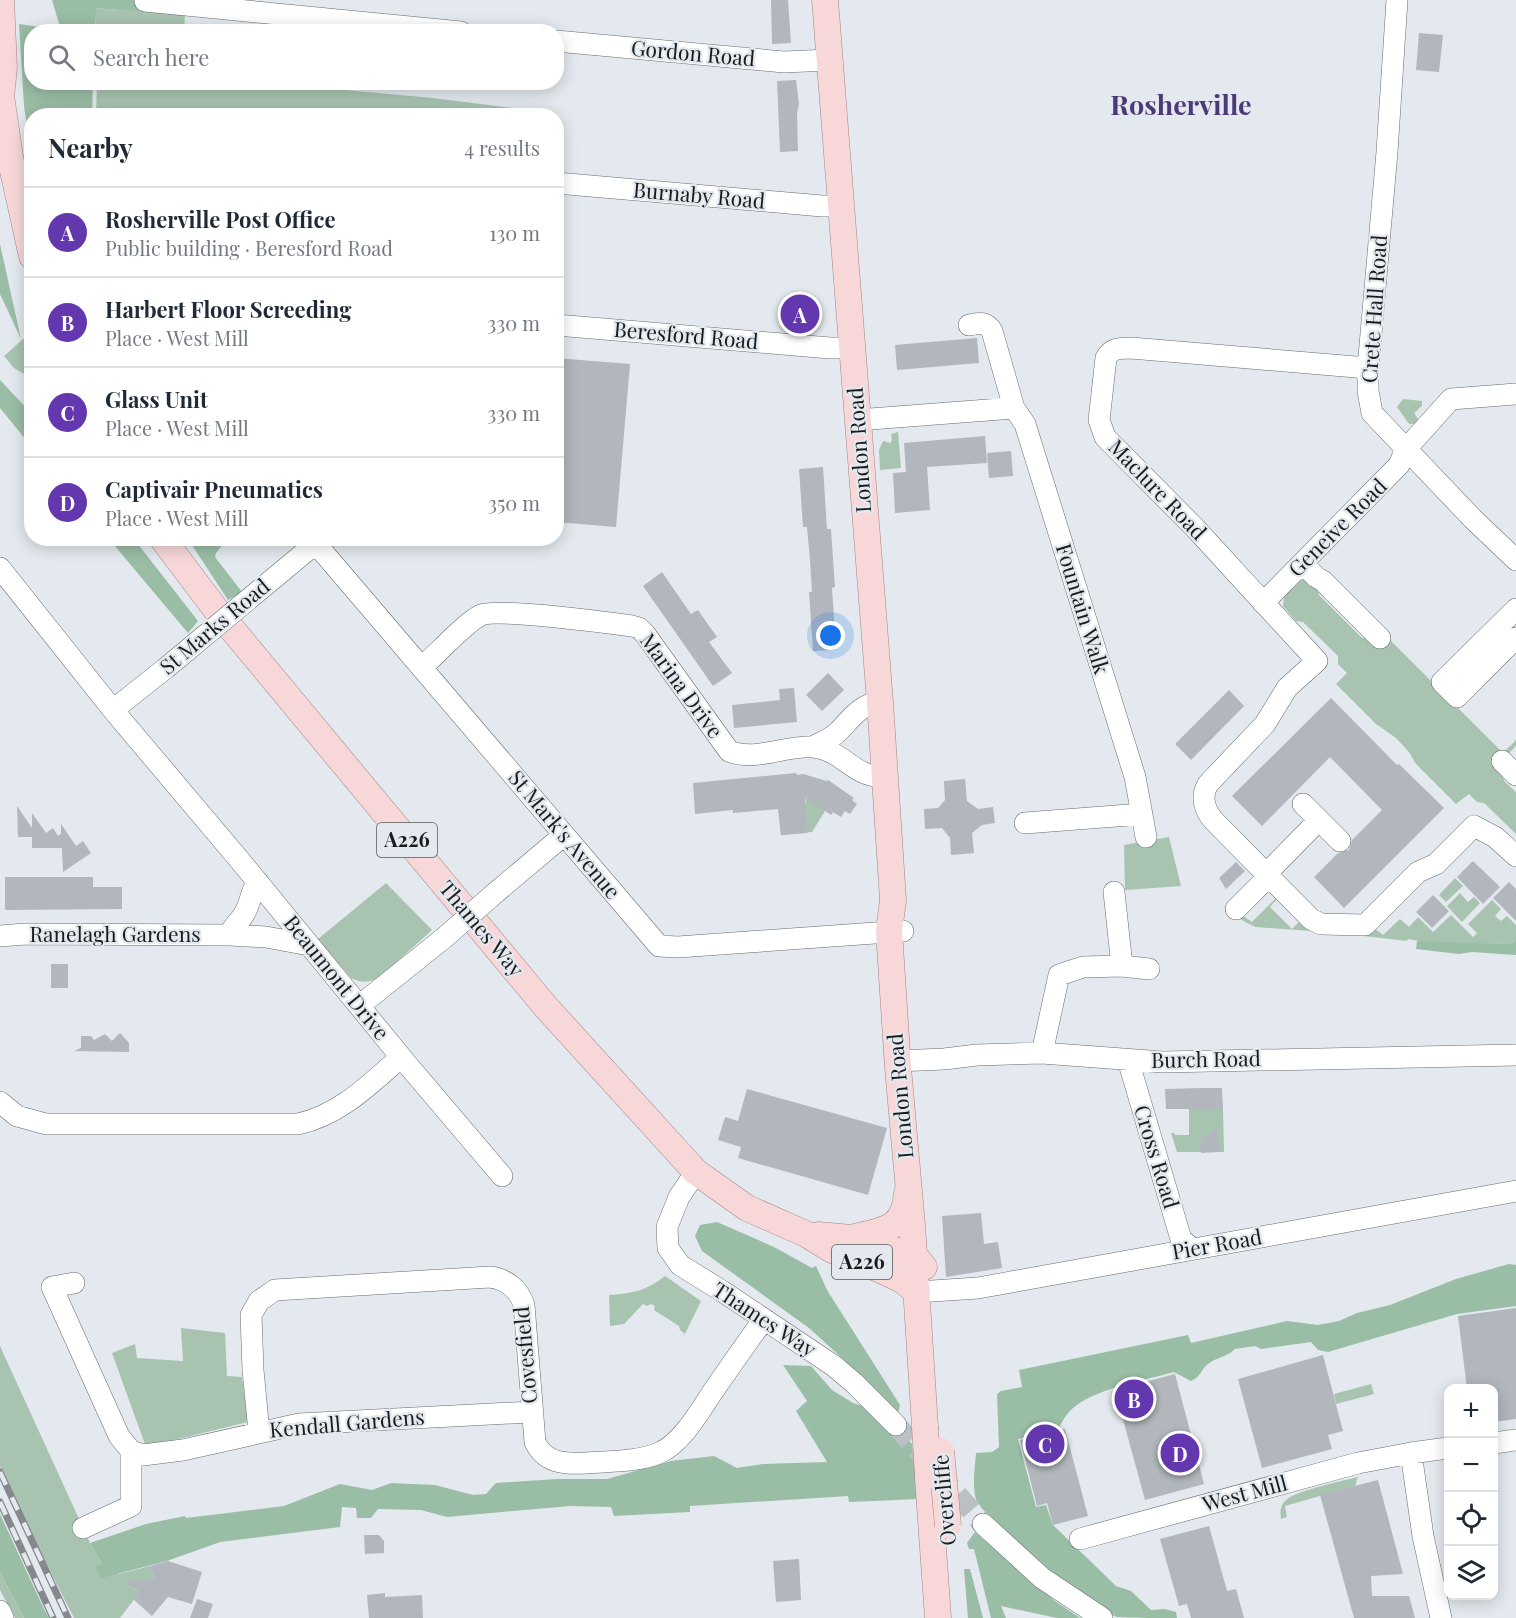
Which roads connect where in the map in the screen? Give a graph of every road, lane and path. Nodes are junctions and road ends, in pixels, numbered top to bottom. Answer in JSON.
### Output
{"nodes":[{"id":1,"x":1,"y":0,"type":"edge"},
{"id":2,"x":825,"y":0,"type":"edge"},
{"id":3,"x":1398,"y":0,"type":"edge"},
{"id":4,"x":146,"y":2,"type":"dead end"},
{"id":5,"x":244,"y":5,"type":"edge"},
{"id":6,"x":397,"y":24,"type":"edge"},
{"id":7,"x":564,"y":42,"type":"edge"},
{"id":8,"x":829,"y":60,"type":"junction"},
{"id":9,"x":0,"y":95,"type":"edge"},
{"id":10,"x":564,"y":184,"type":"edge"},
{"id":11,"x":841,"y":206,"type":"junction"},
{"id":12,"x":24,"y":220,"type":"edge"},
{"id":13,"x":969,"y":325,"type":"dead end"},
{"id":14,"x":564,"y":326,"type":"edge"},
{"id":15,"x":852,"y":348,"type":"junction"},
{"id":16,"x":1368,"y":368,"type":"junction"},
{"id":17,"x":1516,"y":394,"type":"edge"},
{"id":18,"x":1014,"y":408,"type":"junction"},
{"id":19,"x":857,"y":420,"type":"junction"},
{"id":20,"x":1406,"y":449,"type":"junction"},
{"id":21,"x":168,"y":546,"type":"edge"},
{"id":22,"x":308,"y":546,"type":"edge"},
{"id":23,"x":317,"y":546,"type":"edge"},
{"id":24,"x":1516,"y":560,"type":"edge"},
{"id":25,"x":1303,"y":564,"type":"junction"},
{"id":26,"x":0,"y":567,"type":"edge"},
{"id":27,"x":1263,"y":603,"type":"junction"},
{"id":28,"x":1516,"y":609,"type":"edge"},
{"id":29,"x":1380,"y":638,"type":"dead end"},
{"id":30,"x":1516,"y":638,"type":"edge"},
{"id":31,"x":422,"y":667,"type":"junction"},
{"id":32,"x":880,"y":702,"type":"junction"},
{"id":33,"x":113,"y":710,"type":"junction"},
{"id":34,"x":812,"y":747,"type":"junction"},
{"id":35,"x":885,"y":777,"type":"junction"},
{"id":36,"x":1303,"y":804,"type":"dead end"},
{"id":37,"x":1142,"y":814,"type":"junction"},
{"id":38,"x":1319,"y":820,"type":"junction"},
{"id":39,"x":1025,"y":823,"type":"dead end"},
{"id":40,"x":564,"y":835,"type":"junction"},
{"id":41,"x":1146,"y":837,"type":"dead end"},
{"id":42,"x":1340,"y":841,"type":"dead end"},
{"id":43,"x":1516,"y":856,"type":"edge"},
{"id":44,"x":1267,"y":875,"type":"junction"},
{"id":45,"x":258,"y":882,"type":"junction"},
{"id":46,"x":1114,"y":892,"type":"dead end"},
{"id":47,"x":1236,"y":909,"type":"dead end"},
{"id":48,"x":896,"y":931,"type":"junction"},
{"id":49,"x":230,"y":935,"type":"junction"},
{"id":50,"x":0,"y":936,"type":"edge"},
{"id":51,"x":309,"y":945,"type":"junction"},
{"id":52,"x":1122,"y":966,"type":"junction"},
{"id":53,"x":1149,"y":969,"type":"dead end"},
{"id":54,"x":359,"y":1006,"type":"junction"},
{"id":55,"x":1042,"y":1053,"type":"junction"},
{"id":56,"x":1516,"y":1055,"type":"edge"},
{"id":57,"x":401,"y":1057,"type":"junction"},
{"id":58,"x":1128,"y":1060,"type":"junction"},
{"id":59,"x":906,"y":1061,"type":"junction"},
{"id":60,"x":0,"y":1102,"type":"edge"},
{"id":61,"x":696,"y":1172,"type":"junction"},
{"id":62,"x":501,"y":1177,"type":"dead end"},
{"id":63,"x":908,"y":1185,"type":"junction"},
{"id":64,"x":1516,"y":1191,"type":"edge"},
{"id":65,"x":806,"y":1234,"type":"junction"},
{"id":66,"x":851,"y":1239,"type":"junction"},
{"id":67,"x":1192,"y":1249,"type":"junction"},
{"id":68,"x":926,"y":1276,"type":"junction"},
{"id":69,"x":74,"y":1283,"type":"dead end"},
{"id":70,"x":764,"y":1318,"type":"junction"},
{"id":71,"x":929,"y":1382,"type":"junction"},
{"id":72,"x":531,"y":1412,"type":"junction"},
{"id":73,"x":896,"y":1425,"type":"tunnel mouth"},
{"id":74,"x":259,"y":1432,"type":"junction"},
{"id":75,"x":1516,"y":1440,"type":"edge"},
{"id":76,"x":1498,"y":1442,"type":"edge"},
{"id":77,"x":1444,"y":1449,"type":"edge"},
{"id":78,"x":131,"y":1451,"type":"junction"},
{"id":79,"x":1411,"y":1453,"type":"junction"},
{"id":80,"x":939,"y":1520,"type":"junction"},
{"id":81,"x":983,"y":1524,"type":"tunnel mouth"},
{"id":82,"x":83,"y":1528,"type":"dead end"},
{"id":83,"x":1080,"y":1539,"type":"dead end"},
{"id":84,"x":0,"y":1611,"type":"edge"},
{"id":85,"x":3,"y":1618,"type":"edge"},
{"id":86,"x":939,"y":1618,"type":"edge"},
{"id":87,"x":955,"y":1618,"type":"edge"},
{"id":88,"x":1102,"y":1618,"type":"edge"},
{"id":89,"x":1441,"y":1618,"type":"edge"}],
"edges":[{"from":1,"to":9,"type":"main road"},
{"from":2,"to":8,"type":"main road","name":"London Road"},
{"from":3,"to":16,"type":"street","name":"Crete Hall Road"},
{"from":4,"to":5,"type":"street"},
{"from":5,"to":6,"type":"street"},
{"from":7,"to":8,"type":"street","name":"Gordon Road"},
{"from":8,"to":11,"type":"main road","name":"London Road"},
{"from":9,"to":12,"type":"main road"},
{"from":10,"to":11,"type":"street","name":"Burnaby Road"},
{"from":11,"to":15,"type":"main road","name":"London Road"},
{"from":13,"to":18,"type":"street","name":"Fountain Walk"},
{"from":14,"to":15,"type":"street","name":"Beresford Road"},
{"from":15,"to":19,"type":"main road","name":"London Road"},
{"from":16,"to":20,"type":"street","name":"Crete Hall Road"},
{"from":16,"to":27,"type":"street","name":"Maclure Road"},
{"from":17,"to":20,"type":"street","name":"Geneive Road"},
{"from":18,"to":19,"type":"street"},
{"from":18,"to":37,"type":"street","name":"Fountain Walk"},
{"from":19,"to":32,"type":"main road","name":"London Road"},
{"from":20,"to":24,"type":"street","name":"Crete Hall Road"},
{"from":20,"to":25,"type":"street","name":"Geneive Road"},
{"from":21,"to":61,"type":"main road","name":"Thames Way","number":"A226"},
{"from":22,"to":33,"type":"street","name":"St Marks Road","bridge":true},
{"from":23,"to":31,"type":"street","name":"St Mark's Avenue"},
{"from":25,"to":27,"type":"street","name":"Geneive Road"},
{"from":25,"to":29,"type":"street"},
{"from":26,"to":33,"type":"street","name":"Beaumont Drive"},
{"from":27,"to":44,"type":"street","name":"Maclure Road"},
{"from":28,"to":30,"type":"street"},
{"from":31,"to":34,"type":"street","name":"Marina Drive"},
{"from":31,"to":40,"type":"street","name":"St Mark's Avenue"},
{"from":32,"to":34,"type":"street","name":"Marina Drive"},
{"from":32,"to":35,"type":"main road","name":"London Road"},
{"from":33,"to":45,"type":"street","name":"Beaumont Drive"},
{"from":34,"to":35,"type":"street","name":"Marina Drive"},
{"from":35,"to":48,"type":"main road","name":"London Road"},
{"from":36,"to":38,"type":"street"},
{"from":37,"to":39,"type":"street"},
{"from":37,"to":41,"type":"street","name":"Fountain Walk"},
{"from":38,"to":42,"type":"street"},
{"from":38,"to":44,"type":"street"},
{"from":40,"to":48,"type":"street","name":"St Mark's Avenue"},
{"from":40,"to":54,"type":"street","bridge":true},
{"from":43,"to":44,"type":"street"},
{"from":44,"to":47,"type":"street"},
{"from":45,"to":49,"type":"street","name":"Ranelagh Gardens"},
{"from":45,"to":51,"type":"street","name":"Beaumont Drive"},
{"from":46,"to":52,"type":"street"},
{"from":48,"to":59,"type":"main road","name":"London Road"},
{"from":49,"to":50,"type":"street","name":"Ranelagh Gardens"},
{"from":49,"to":51,"type":"street","name":"Ranelagh Gardens"},
{"from":51,"to":54,"type":"street","name":"Beaumont Drive"},
{"from":52,"to":53,"type":"street"},
{"from":52,"to":55,"type":"street"},
{"from":54,"to":57,"type":"street","name":"Beaumont Drive"},
{"from":55,"to":58,"type":"street","name":"Burch Road"},
{"from":55,"to":59,"type":"street","name":"Burch Road"},
{"from":56,"to":58,"type":"street","name":"Burch Road"},
{"from":57,"to":60,"type":"street","name":"Beaumont Drive"},
{"from":57,"to":62,"type":"street"},
{"from":58,"to":67,"type":"street","name":"Cross Road"},
{"from":59,"to":63,"type":"main road","name":"London Road"},
{"from":59,"to":68,"type":"main road","name":"London Road"},
{"from":61,"to":65,"type":"main road","name":"Thames Way","number":"A226"},
{"from":61,"to":70,"type":"street","name":"Thames Way"},
{"from":63,"to":66,"type":"main road","number":"A226"},
{"from":63,"to":68,"type":"main road","name":"London Road"},
{"from":64,"to":67,"type":"street","name":"Pier Road"},
{"from":65,"to":66,"type":"main road","name":"Thames Way","number":"A226"},
{"from":65,"to":68,"type":"main road","name":"Thames Way","number":"A226"},
{"from":66,"to":68,"type":"main road","name":"Thames Way","number":"A226"},
{"from":67,"to":68,"type":"street","name":"Pier Road"},
{"from":68,"to":71,"type":"main road","name":"London Road","number":"A226"},
{"from":69,"to":78,"type":"street"},
{"from":70,"to":72,"type":"street","name":"Covesfield"},
{"from":70,"to":73,"type":"street","name":"Thames Way"},
{"from":71,"to":80,"type":"main road","name":"Overcliffe","bridge":true},
{"from":71,"to":80,"type":"main road","name":"Overcliffe","number":"A226","bridge":true},
{"from":72,"to":74,"type":"street","name":"Kendall Gardens"},
{"from":72,"to":74,"type":"street","name":"Covesfield"},
{"from":74,"to":78,"type":"street","name":"Kendall Gardens"},
{"from":75,"to":76,"type":"street"},
{"from":77,"to":79,"type":"street","name":"West Mill"},
{"from":78,"to":82,"type":"street"},
{"from":79,"to":83,"type":"street","name":"West Mill"},
{"from":79,"to":89,"type":"street"},
{"from":80,"to":86,"type":"main road","name":"Overcliffe","number":"A226"},
{"from":80,"to":87,"type":"main road","name":"Overcliffe"},
{"from":81,"to":88,"type":"street"},
{"from":84,"to":85,"type":"street"}]}
